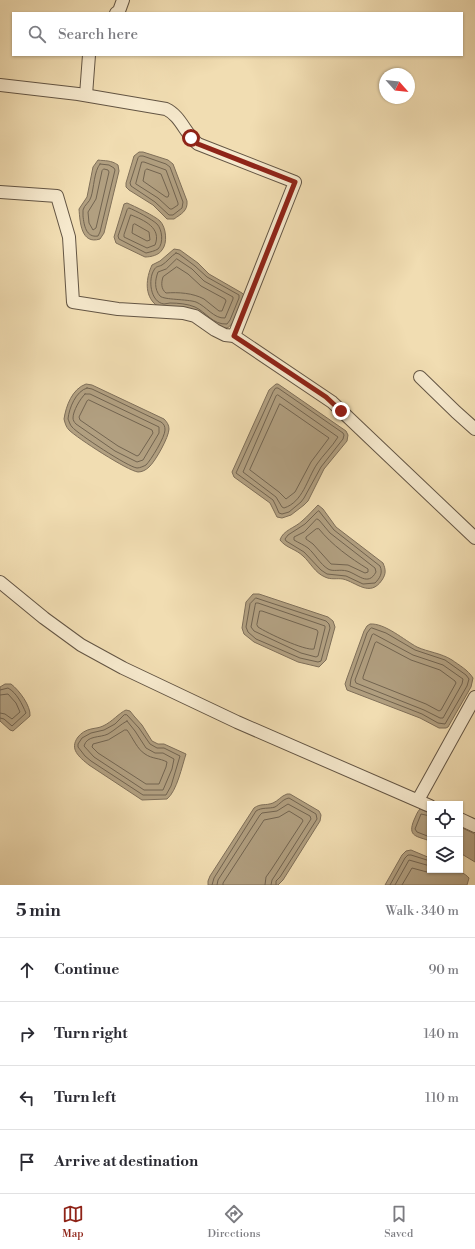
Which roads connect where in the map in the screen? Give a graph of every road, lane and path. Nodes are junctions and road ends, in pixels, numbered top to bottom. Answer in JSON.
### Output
{"nodes":[{"id":1,"x":123,"y":0,"type":"edge"},
{"id":2,"x":117,"y":12,"type":"edge"},
{"id":3,"x":89,"y":56,"type":"edge"},
{"id":4,"x":0,"y":85,"type":"edge"},
{"id":5,"x":86,"y":95,"type":"junction"},
{"id":6,"x":0,"y":192,"type":"edge"},
{"id":7,"x":234,"y":336,"type":"junction"},
{"id":8,"x":420,"y":377,"type":"dead end"},
{"id":9,"x":475,"y":429,"type":"edge"},
{"id":10,"x":475,"y":538,"type":"edge"},
{"id":11,"x":0,"y":582,"type":"edge"},
{"id":12,"x":475,"y":696,"type":"edge"},
{"id":13,"x":418,"y":800,"type":"junction"},
{"id":14,"x":427,"y":804,"type":"edge"},
{"id":15,"x":463,"y":820,"type":"edge"},
{"id":16,"x":475,"y":826,"type":"edge"}],
"edges":[{"from":1,"to":2,"type":"street"},
{"from":3,"to":5,"type":"street"},
{"from":4,"to":5,"type":"street"},
{"from":5,"to":7,"type":"street"},
{"from":6,"to":7,"type":"street"},
{"from":7,"to":10,"type":"street"},
{"from":8,"to":9,"type":"street"},
{"from":11,"to":13,"type":"street"},
{"from":12,"to":13,"type":"street"},
{"from":13,"to":14,"type":"street"},
{"from":15,"to":16,"type":"street"}]}
